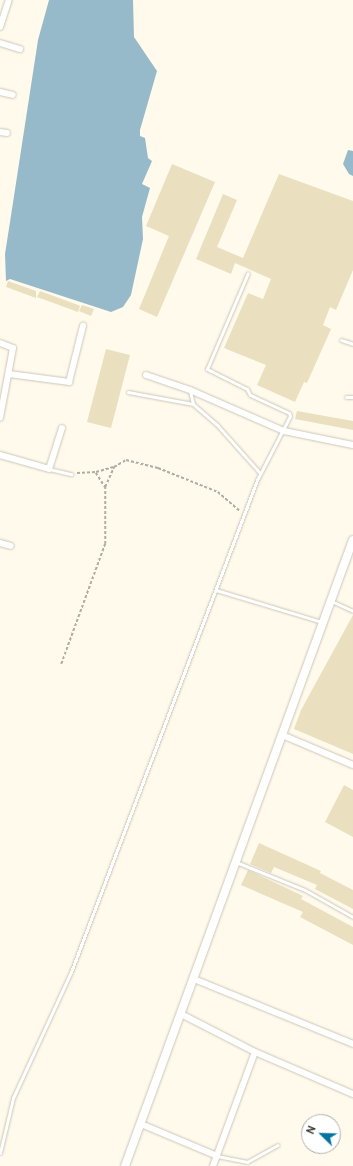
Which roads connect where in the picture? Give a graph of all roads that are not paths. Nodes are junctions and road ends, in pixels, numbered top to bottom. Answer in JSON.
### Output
{"nodes":[{"id":1,"x":9,"y":0,"type":"edge"},
{"id":2,"x":0,"y":27,"type":"edge"},
{"id":3,"x":0,"y":43,"type":"edge"},
{"id":4,"x":20,"y":49,"type":"dead end"},
{"id":5,"x":0,"y":92,"type":"edge"},
{"id":6,"x":13,"y":95,"type":"dead end"},
{"id":7,"x":0,"y":132,"type":"edge"},
{"id":8,"x":7,"y":133,"type":"dead end"},
{"id":9,"x":248,"y":273,"type":"dead end"},
{"id":10,"x":83,"y":326,"type":"dead end"},
{"id":11,"x":341,"y":340,"type":"dead end"},
{"id":12,"x":0,"y":343,"type":"edge"},
{"id":13,"x":353,"y":344,"type":"edge"},
{"id":14,"x":9,"y":374,"type":"junction"},
{"id":15,"x":146,"y":375,"type":"dead end"},
{"id":16,"x":190,"y":390,"type":"junction"},
{"id":17,"x":128,"y":392,"type":"dead end"},
{"id":18,"x":346,"y":397,"type":"dead end"},
{"id":19,"x":353,"y":397,"type":"edge"},
{"id":20,"x":193,"y":404,"type":"junction"},
{"id":21,"x":0,"y":418,"type":"edge"},
{"id":22,"x":62,"y":428,"type":"dead end"},
{"id":23,"x":284,"y":431,"type":"junction"},
{"id":24,"x":353,"y":446,"type":"edge"},
{"id":25,"x":0,"y":455,"type":"edge"},
{"id":26,"x":49,"y":468,"type":"junction"},
{"id":27,"x":260,"y":473,"type":"junction"},
{"id":28,"x":71,"y":474,"type":"dead end"},
{"id":29,"x":353,"y":540,"type":"edge"},
{"id":30,"x":0,"y":543,"type":"edge"},
{"id":31,"x":10,"y":546,"type":"dead end"},
{"id":32,"x":350,"y":560,"type":"edge"},
{"id":33,"x":216,"y":590,"type":"junction"},
{"id":34,"x":331,"y":601,"type":"junction"},
{"id":35,"x":353,"y":611,"type":"edge"},
{"id":36,"x":323,"y":622,"type":"junction"},
{"id":37,"x":282,"y":735,"type":"junction"},
{"id":38,"x":353,"y":765,"type":"edge"},
{"id":39,"x":236,"y":862,"type":"junction"},
{"id":40,"x":353,"y":917,"type":"edge"},
{"id":41,"x":194,"y":979,"type":"junction"},
{"id":42,"x":181,"y":1014,"type":"junction"},
{"id":43,"x":353,"y":1044,"type":"edge"},
{"id":44,"x":255,"y":1052,"type":"junction"},
{"id":45,"x":353,"y":1094,"type":"edge"},
{"id":46,"x":141,"y":1124,"type":"junction"},
{"id":47,"x":278,"y":1145,"type":"dead end"},
{"id":48,"x":0,"y":1153,"type":"edge"},
{"id":49,"x":216,"y":1156,"type":"junction"},
{"id":50,"x":247,"y":1164,"type":"edge"},
{"id":51,"x":125,"y":1166,"type":"edge"},
{"id":52,"x":213,"y":1166,"type":"edge"}],
"edges":[{"from":1,"to":2,"type":"street"},
{"from":3,"to":4,"type":"street"},
{"from":5,"to":6,"type":"street"},
{"from":7,"to":8,"type":"street"},
{"from":9,"to":23,"type":"lane"},
{"from":10,"to":14,"type":"street"},
{"from":11,"to":13,"type":"lane"},
{"from":12,"to":14,"type":"street"},
{"from":14,"to":21,"type":"street"},
{"from":15,"to":16,"type":"street"},
{"from":16,"to":20,"type":"lane"},
{"from":16,"to":23,"type":"street"},
{"from":17,"to":20,"type":"lane"},
{"from":18,"to":19,"type":"lane"},
{"from":20,"to":27,"type":"lane"},
{"from":22,"to":26,"type":"street"},
{"from":23,"to":24,"type":"street"},
{"from":23,"to":27,"type":"lane"},
{"from":25,"to":26,"type":"street"},
{"from":26,"to":28,"type":"lane"},
{"from":27,"to":33,"type":"lane"},
{"from":29,"to":32,"type":"street"},
{"from":30,"to":31,"type":"street"},
{"from":32,"to":34,"type":"street"},
{"from":33,"to":36,"type":"lane"},
{"from":33,"to":48,"type":"lane"},
{"from":34,"to":35,"type":"lane"},
{"from":34,"to":36,"type":"street"},
{"from":36,"to":37,"type":"street"},
{"from":37,"to":38,"type":"street"},
{"from":37,"to":39,"type":"street"},
{"from":39,"to":40,"type":"lane"},
{"from":39,"to":41,"type":"street"},
{"from":41,"to":42,"type":"street"},
{"from":41,"to":43,"type":"street"},
{"from":42,"to":44,"type":"street"},
{"from":42,"to":46,"type":"street"},
{"from":44,"to":45,"type":"street"},
{"from":44,"to":49,"type":"street"},
{"from":46,"to":49,"type":"street"},
{"from":46,"to":51,"type":"street"},
{"from":47,"to":50,"type":"lane"},
{"from":49,"to":50,"type":"lane"},
{"from":49,"to":52,"type":"street"}]}
